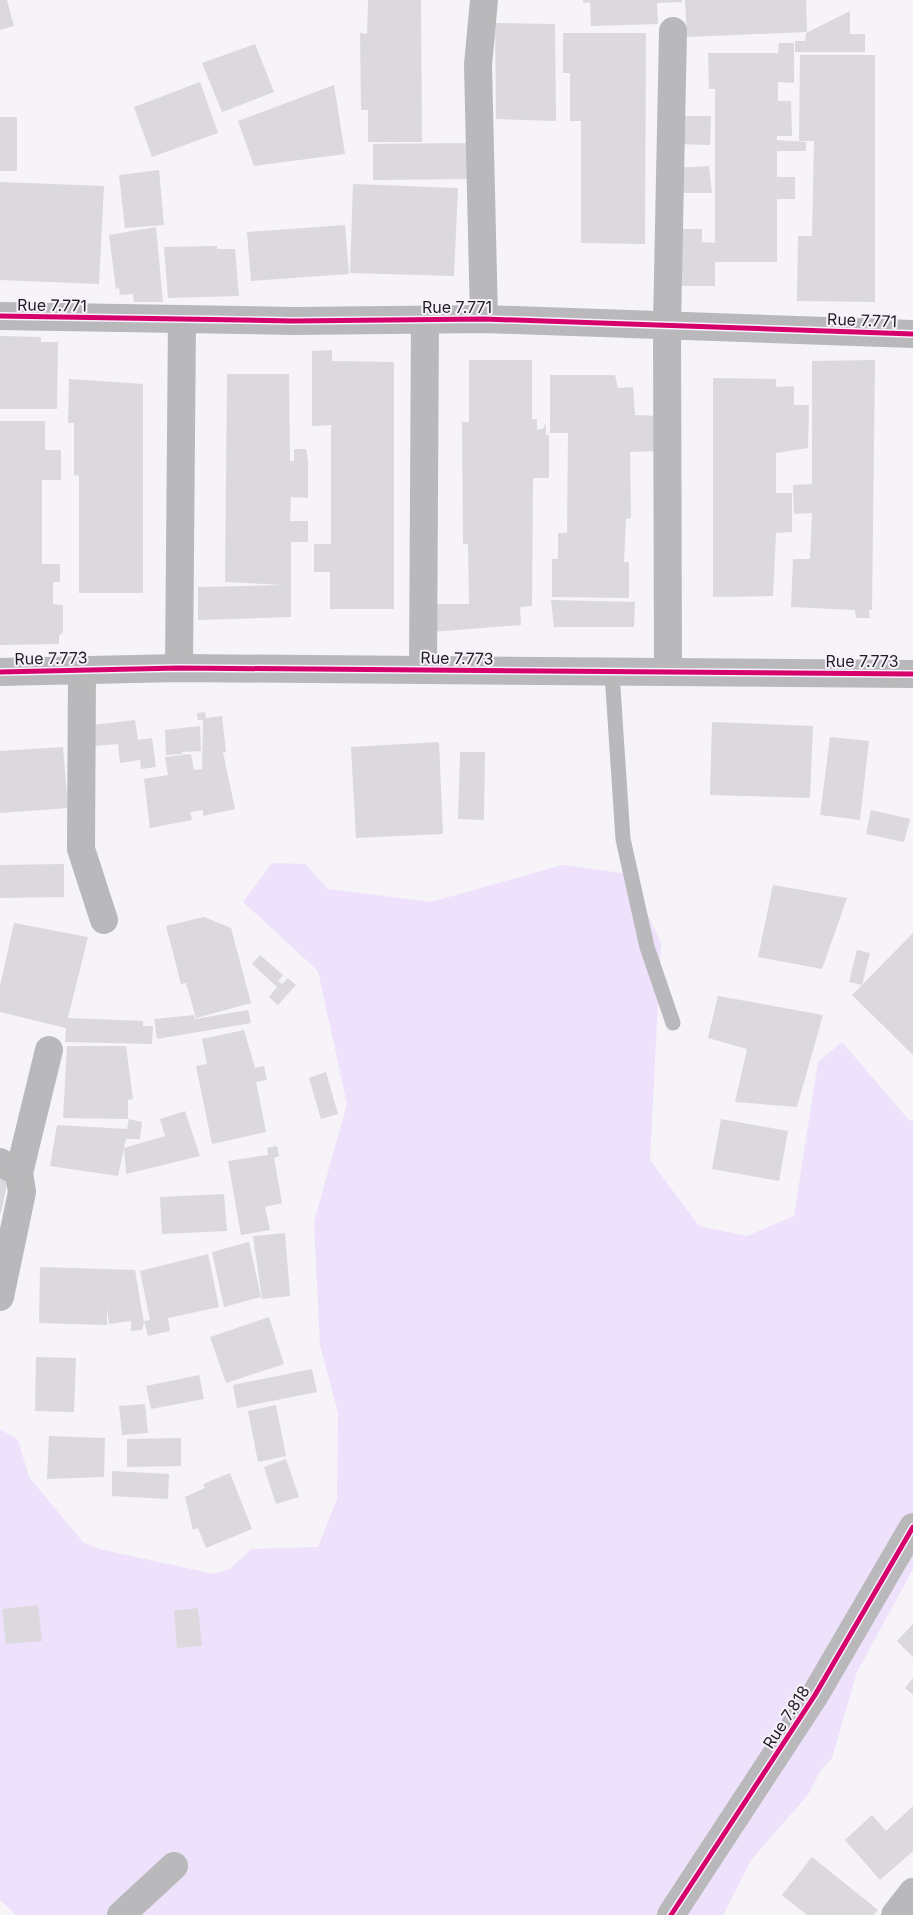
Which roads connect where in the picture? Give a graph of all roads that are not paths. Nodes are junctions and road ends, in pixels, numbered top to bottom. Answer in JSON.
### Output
{"nodes":[{"id":1,"x":484,"y":0,"type":"edge"},
{"id":2,"x":673,"y":31,"type":"dead end"},
{"id":3,"x":0,"y":316,"type":"edge"},
{"id":4,"x":182,"y":319,"type":"junction"},
{"id":5,"x":425,"y":319,"type":"junction"},
{"id":6,"x":484,"y":319,"type":"junction"},
{"id":7,"x":667,"y":325,"type":"junction"},
{"id":8,"x":913,"y":334,"type":"edge"},
{"id":9,"x":179,"y":668,"type":"junction"},
{"id":10,"x":82,"y":670,"type":"junction"},
{"id":11,"x":423,"y":670,"type":"junction"},
{"id":12,"x":0,"y":672,"type":"edge"},
{"id":13,"x":668,"y":672,"type":"junction"},
{"id":14,"x":612,"y":673,"type":"junction"},
{"id":15,"x":913,"y":674,"type":"edge"},
{"id":16,"x":104,"y":920,"type":"dead end"},
{"id":17,"x":673,"y":1023,"type":"dead end"},
{"id":18,"x":50,"y":1050,"type":"dead end"},
{"id":19,"x":10,"y":1168,"type":"edge"},
{"id":20,"x":0,"y":1298,"type":"edge"},
{"id":21,"x":913,"y":1526,"type":"edge"},
{"id":22,"x":174,"y":1866,"type":"dead end"},
{"id":23,"x":913,"y":1892,"type":"edge"},
{"id":24,"x":121,"y":1915,"type":"edge"},
{"id":25,"x":671,"y":1915,"type":"edge"},
{"id":26,"x":895,"y":1915,"type":"edge"}],
"edges":[{"from":1,"to":6,"type":"street"},
{"from":2,"to":7,"type":"street"},
{"from":3,"to":4,"type":"street","name":"Rue 7.771"},
{"from":4,"to":5,"type":"street","name":"Rue 7.771"},
{"from":4,"to":9,"type":"street"},
{"from":5,"to":6,"type":"street","name":"Rue 7.771"},
{"from":5,"to":11,"type":"street"},
{"from":6,"to":7,"type":"street","name":"Rue 7.771"},
{"from":7,"to":8,"type":"street","name":"Rue 7.771"},
{"from":7,"to":13,"type":"street"},
{"from":9,"to":10,"type":"street","name":"Rue 7.773"},
{"from":9,"to":11,"type":"street","name":"Rue 7.773"},
{"from":10,"to":12,"type":"street","name":"Rue 7.773"},
{"from":10,"to":16,"type":"street"},
{"from":11,"to":14,"type":"street","name":"Rue 7.773"},
{"from":13,"to":14,"type":"street","name":"Rue 7.773"},
{"from":13,"to":15,"type":"street","name":"Rue 7.773"},
{"from":14,"to":17,"type":"lane"},
{"from":18,"to":19,"type":"street"},
{"from":19,"to":20,"type":"street"},
{"from":21,"to":25,"type":"street","name":"Rue 7.818"},
{"from":22,"to":24,"type":"street"},
{"from":23,"to":26,"type":"street"}]}
